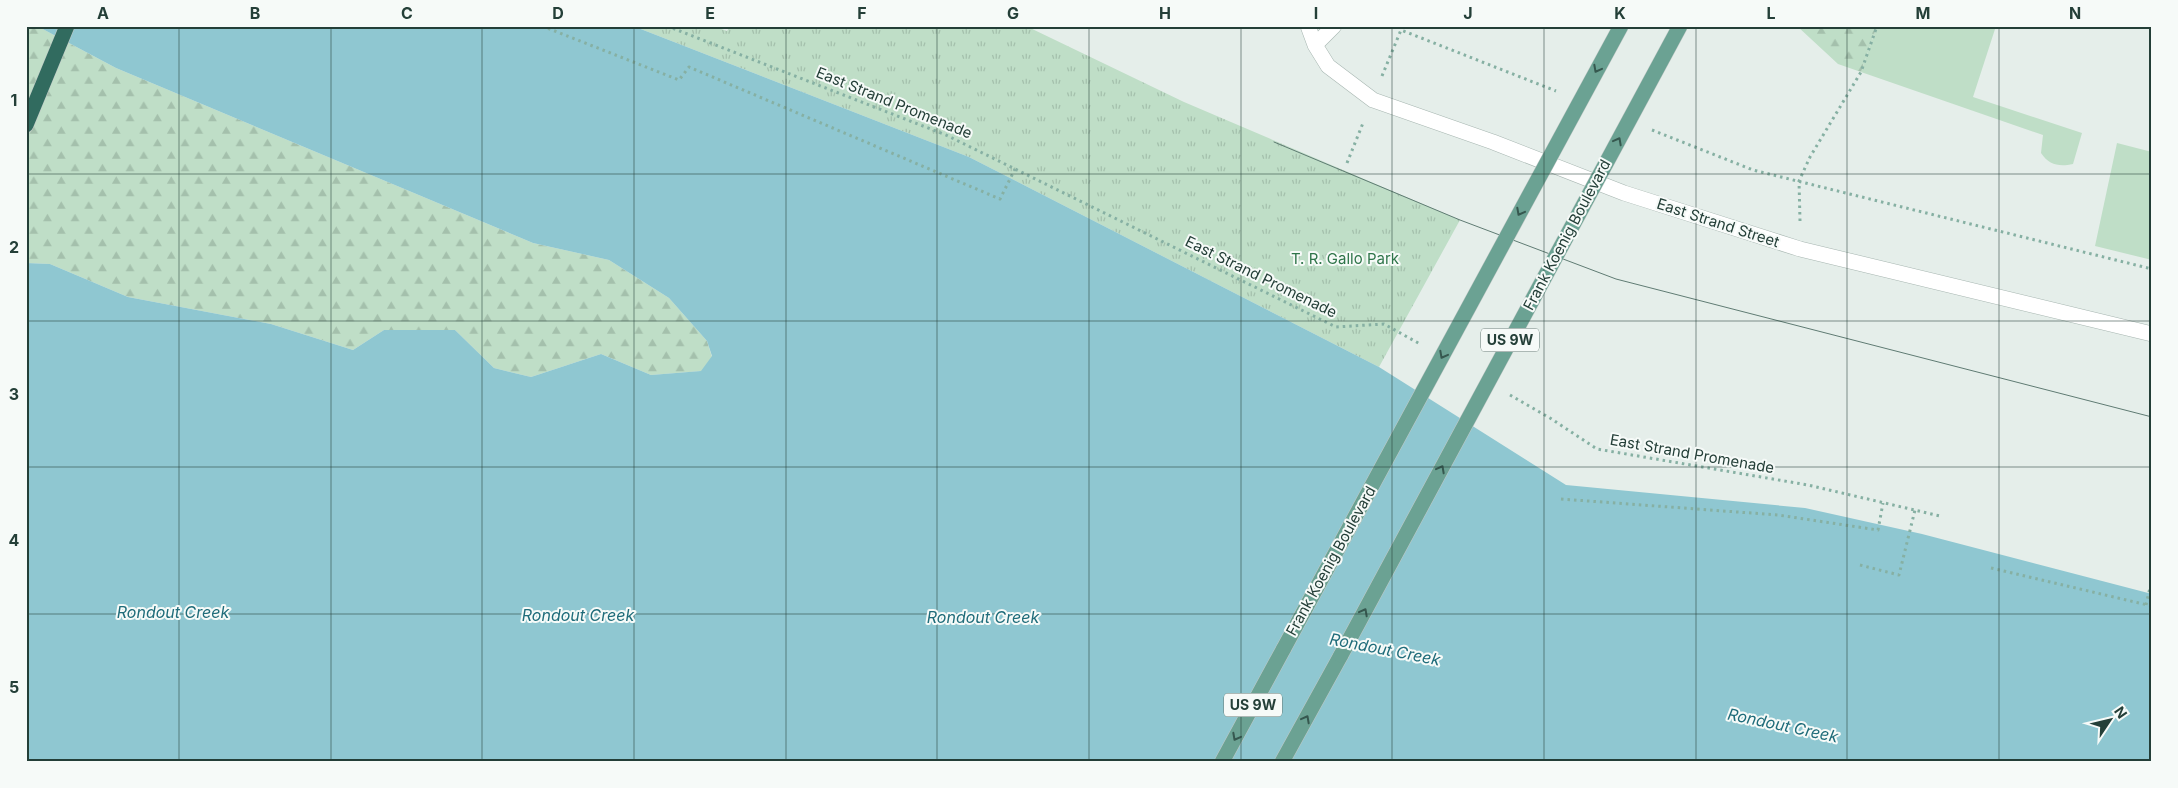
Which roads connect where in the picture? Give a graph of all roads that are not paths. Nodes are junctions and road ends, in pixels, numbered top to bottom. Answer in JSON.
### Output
{"nodes":[{"id":1,"x":67,"y":26,"type":"edge"},
{"id":2,"x":1308,"y":26,"type":"edge"},
{"id":3,"x":1334,"y":26,"type":"edge"},
{"id":4,"x":1621,"y":26,"type":"edge"},
{"id":5,"x":1680,"y":26,"type":"edge"},
{"id":6,"x":1315,"y":45,"type":"junction"},
{"id":7,"x":26,"y":125,"type":"edge"},
{"id":8,"x":2152,"y":334,"type":"edge"},
{"id":9,"x":1222,"y":762,"type":"edge"},
{"id":10,"x":1282,"y":762,"type":"edge"}],
"edges":[{"from":1,"to":7,"type":"highway"},
{"from":2,"to":6,"type":"street","name":"East Strand Street"},
{"from":3,"to":6,"type":"street"},
{"from":4,"to":9,"type":"main road","name":"Frank Koenig Boulevard","number":"US 9W","one_way":true,"bridge":true},
{"from":10,"to":5,"type":"main road","name":"Frank Koenig Boulevard","number":"US 9W","one_way":true,"bridge":true},
{"from":6,"to":8,"type":"street","name":"East Strand Street"}]}
